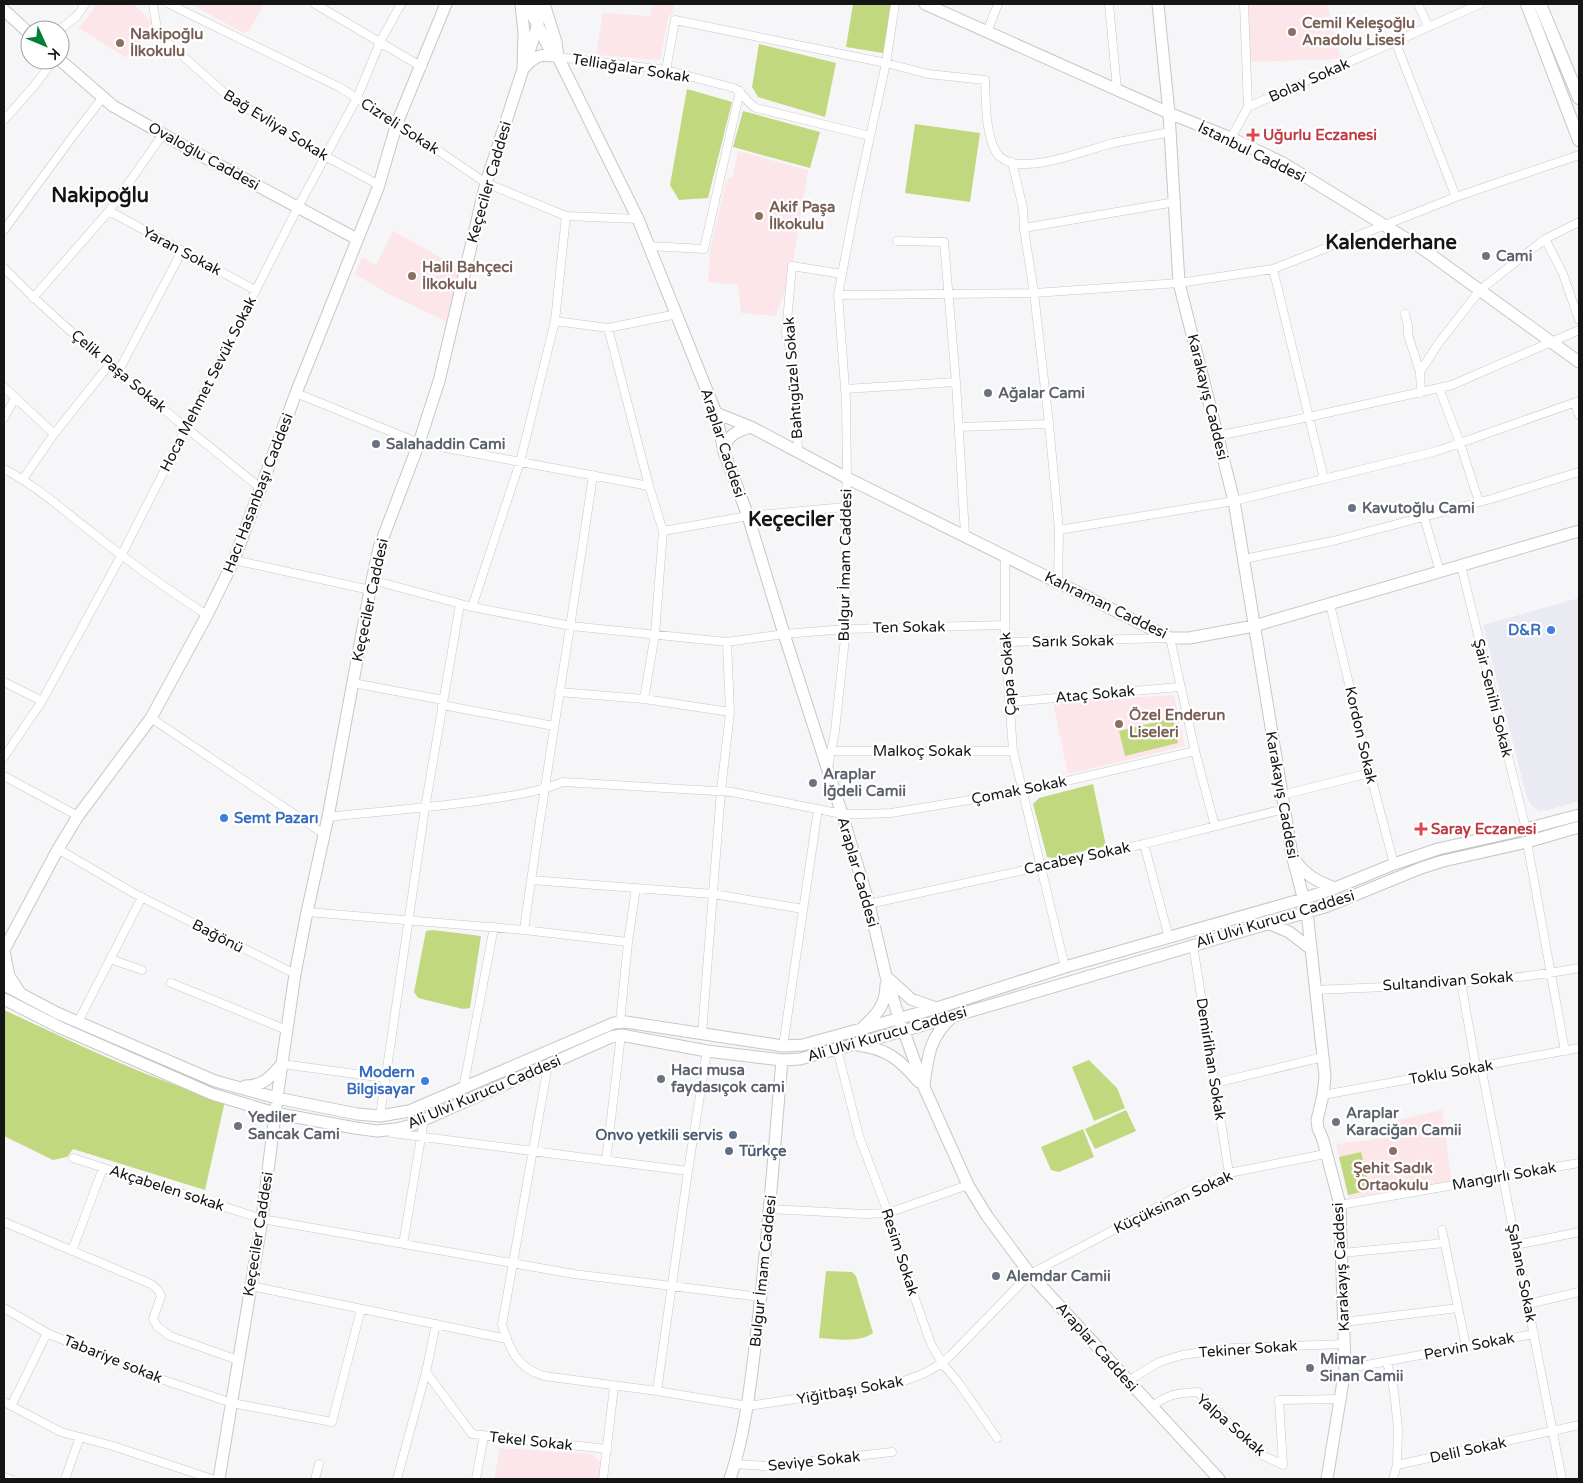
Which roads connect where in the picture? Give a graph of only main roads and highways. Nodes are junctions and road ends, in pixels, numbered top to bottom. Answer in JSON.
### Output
{"nodes":[{"id":1,"x":1527,"y":4,"type":"edge"},
{"id":2,"x":1540,"y":4,"type":"edge"},
{"id":3,"x":1579,"y":98,"type":"edge"},
{"id":4,"x":1579,"y":140,"type":"edge"}],
"edges":[{"from":1,"to":4,"type":"main road"},
{"from":2,"to":3,"type":"main road"}]}
